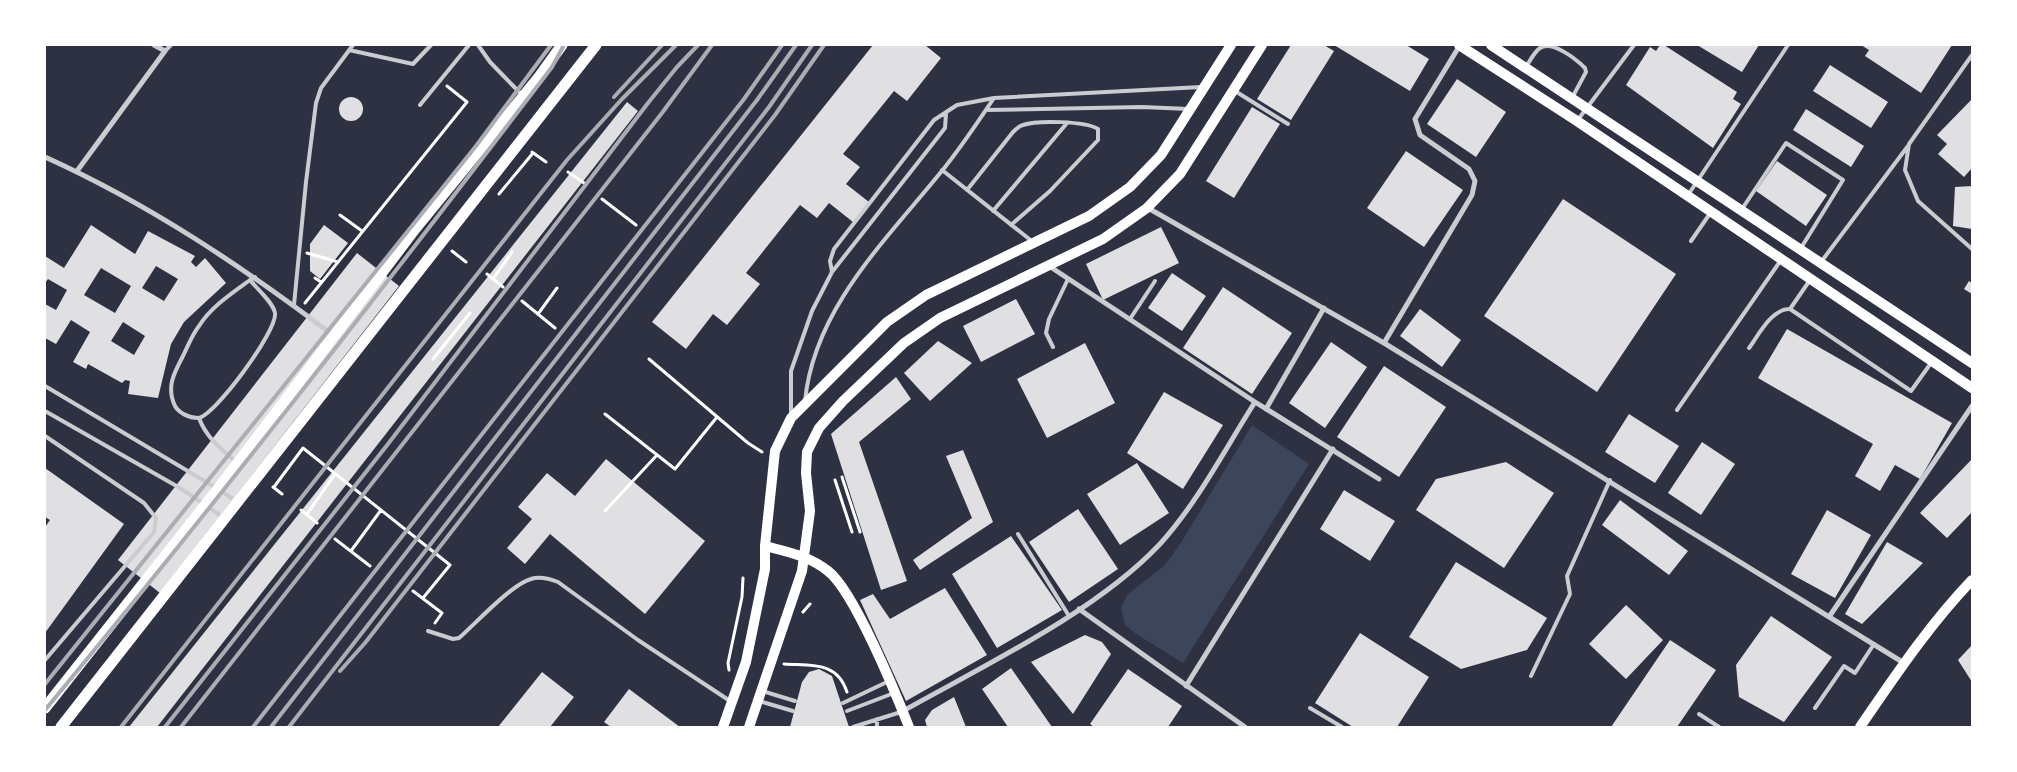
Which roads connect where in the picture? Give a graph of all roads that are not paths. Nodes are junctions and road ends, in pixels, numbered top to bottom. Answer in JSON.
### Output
{"nodes":[{"id":1,"x":154,"y":45,"type":"edge"},
{"id":2,"x":171,"y":45,"type":"edge"},
{"id":3,"x":353,"y":45,"type":"edge"},
{"id":4,"x":430,"y":45,"type":"edge"},
{"id":5,"x":469,"y":45,"type":"edge"},
{"id":6,"x":478,"y":45,"type":"edge"},
{"id":7,"x":562,"y":45,"type":"edge"},
{"id":8,"x":596,"y":45,"type":"edge"},
{"id":9,"x":1231,"y":45,"type":"edge"},
{"id":10,"x":1262,"y":45,"type":"edge"},
{"id":11,"x":1460,"y":45,"type":"edge"},
{"id":12,"x":1634,"y":45,"type":"edge"},
{"id":13,"x":1788,"y":45,"type":"edge"},
{"id":14,"x":1498,"y":47,"type":"edge"},
{"id":15,"x":349,"y":50,"type":"junction"},
{"id":16,"x":165,"y":51,"type":"junction"},
{"id":17,"x":1972,"y":55,"type":"edge"},
{"id":18,"x":1526,"y":67,"type":"junction"},
{"id":19,"x":1205,"y":87,"type":"junction"},
{"id":20,"x":1233,"y":90,"type":"junction"},
{"id":21,"x":523,"y":96,"type":"junction"},
{"id":22,"x":994,"y":98,"type":"junction"},
{"id":23,"x":1572,"y":98,"type":"junction"},
{"id":24,"x":420,"y":105,"type":"dead end"},
{"id":25,"x":1588,"y":108,"type":"junction"},
{"id":26,"x":1190,"y":109,"type":"junction"},
{"id":27,"x":986,"y":110,"type":"junction"},
{"id":28,"x":946,"y":114,"type":"junction"},
{"id":29,"x":1577,"y":121,"type":"junction"},
{"id":30,"x":1068,"y":123,"type":"junction"},
{"id":31,"x":1288,"y":124,"type":"dead end"},
{"id":32,"x":1909,"y":144,"type":"junction"},
{"id":33,"x":45,"y":157,"type":"edge"},
{"id":34,"x":942,"y":170,"type":"junction"},
{"id":35,"x":77,"y":171,"type":"junction"},
{"id":36,"x":1698,"y":181,"type":"junction"},
{"id":37,"x":967,"y":190,"type":"junction"},
{"id":38,"x":1688,"y":196,"type":"junction"},
{"id":39,"x":1147,"y":208,"type":"junction"},
{"id":40,"x":993,"y":211,"type":"junction"},
{"id":41,"x":1741,"y":211,"type":"junction"},
{"id":42,"x":1712,"y":212,"type":"junction"},
{"id":43,"x":1011,"y":225,"type":"junction"},
{"id":44,"x":1691,"y":241,"type":"dead end"},
{"id":45,"x":1033,"y":242,"type":"junction"},
{"id":46,"x":1972,"y":249,"type":"edge"},
{"id":47,"x":1800,"y":250,"type":"junction"},
{"id":48,"x":1782,"y":259,"type":"junction"},
{"id":49,"x":1820,"y":264,"type":"junction"},
{"id":50,"x":1048,"y":266,"type":"junction"},
{"id":51,"x":832,"y":272,"type":"junction"},
{"id":52,"x":252,"y":279,"type":"junction"},
{"id":53,"x":1068,"y":279,"type":"junction"},
{"id":54,"x":1811,"y":279,"type":"junction"},
{"id":55,"x":1155,"y":281,"type":"dead end"},
{"id":56,"x":294,"y":305,"type":"junction"},
{"id":57,"x":1324,"y":308,"type":"junction"},
{"id":58,"x":1790,"y":309,"type":"junction"},
{"id":59,"x":1130,"y":319,"type":"junction"},
{"id":60,"x":334,"y":336,"type":"junction"},
{"id":61,"x":1384,"y":343,"type":"junction"},
{"id":62,"x":1053,"y":348,"type":"dead end"},
{"id":63,"x":1749,"y":348,"type":"dead end"},
{"id":64,"x":1932,"y":361,"type":"junction"},
{"id":65,"x":1972,"y":363,"type":"edge"},
{"id":66,"x":45,"y":386,"type":"edge"},
{"id":67,"x":1972,"y":388,"type":"edge"},
{"id":68,"x":1255,"y":402,"type":"junction"},
{"id":69,"x":805,"y":404,"type":"junction"},
{"id":70,"x":1972,"y":406,"type":"edge"},
{"id":71,"x":1266,"y":409,"type":"junction"},
{"id":72,"x":1677,"y":410,"type":"dead end"},
{"id":73,"x":45,"y":411,"type":"edge"},
{"id":74,"x":199,"y":418,"type":"junction"},
{"id":75,"x":791,"y":418,"type":"junction"},
{"id":76,"x":45,"y":436,"type":"edge"},
{"id":77,"x":1333,"y":448,"type":"junction"},
{"id":78,"x":238,"y":464,"type":"junction"},
{"id":79,"x":1379,"y":479,"type":"dead end"},
{"id":80,"x":1610,"y":480,"type":"junction"},
{"id":81,"x":218,"y":489,"type":"junction"},
{"id":82,"x":238,"y":503,"type":"junction"},
{"id":83,"x":206,"y":504,"type":"junction"},
{"id":84,"x":225,"y":519,"type":"junction"},
{"id":85,"x":1018,"y":534,"type":"dead end"},
{"id":86,"x":765,"y":546,"type":"junction"},
{"id":87,"x":806,"y":556,"type":"junction"},
{"id":88,"x":1972,"y":580,"type":"edge"},
{"id":89,"x":1079,"y":609,"type":"junction"},
{"id":90,"x":1069,"y":616,"type":"junction"},
{"id":91,"x":1829,"y":617,"type":"junction"},
{"id":92,"x":428,"y":631,"type":"road end"},
{"id":93,"x":1874,"y":644,"type":"junction"},
{"id":94,"x":45,"y":660,"type":"edge"},
{"id":95,"x":1904,"y":663,"type":"junction"},
{"id":96,"x":1531,"y":676,"type":"dead end"},
{"id":97,"x":890,"y":681,"type":"junction"},
{"id":98,"x":1186,"y":686,"type":"junction"},
{"id":99,"x":894,"y":693,"type":"junction"},
{"id":100,"x":760,"y":696,"type":"junction"},
{"id":101,"x":795,"y":701,"type":"dead end"},
{"id":102,"x":843,"y":702,"type":"dead end"},
{"id":103,"x":732,"y":703,"type":"junction"},
{"id":104,"x":45,"y":708,"type":"edge"},
{"id":105,"x":1310,"y":708,"type":"dead end"},
{"id":106,"x":1815,"y":708,"type":"dead end"},
{"id":107,"x":793,"y":710,"type":"dead end"},
{"id":108,"x":847,"y":711,"type":"dead end"},
{"id":109,"x":903,"y":712,"type":"junction"},
{"id":110,"x":1699,"y":714,"type":"dead end"},
{"id":111,"x":877,"y":719,"type":"junction"},
{"id":112,"x":61,"y":727,"type":"edge"},
{"id":113,"x":723,"y":727,"type":"edge"},
{"id":114,"x":749,"y":727,"type":"edge"},
{"id":115,"x":853,"y":727,"type":"edge"},
{"id":116,"x":877,"y":727,"type":"edge"},
{"id":117,"x":909,"y":727,"type":"edge"},
{"id":118,"x":1245,"y":727,"type":"edge"},
{"id":119,"x":1342,"y":727,"type":"edge"},
{"id":120,"x":1719,"y":727,"type":"edge"},
{"id":121,"x":1860,"y":727,"type":"edge"}],
"edges":[{"from":1,"to":16,"type":"street"},
{"from":2,"to":16,"type":"lane"},
{"from":3,"to":15,"type":"lane"},
{"from":4,"to":15,"type":"lane"},
{"from":5,"to":24,"type":"lane"},
{"from":6,"to":21,"type":"lane"},
{"from":7,"to":21,"type":"highway"},
{"from":8,"to":82,"type":"highway"},
{"from":9,"to":19,"type":"main road"},
{"from":10,"to":20,"type":"main road"},
{"from":11,"to":29,"type":"main road"},
{"from":11,"to":61,"type":"street"},
{"from":12,"to":25,"type":"lane"},
{"from":13,"to":36,"type":"lane"},
{"from":14,"to":18,"type":"main road"},
{"from":15,"to":56,"type":"lane"},
{"from":16,"to":35,"type":"street"},
{"from":17,"to":32,"type":"lane"},
{"from":18,"to":23,"type":"main road"},
{"from":18,"to":23,"type":"lane"},
{"from":19,"to":22,"type":"lane"},
{"from":19,"to":26,"type":"main road"},
{"from":20,"to":31,"type":"lane"},
{"from":20,"to":39,"type":"main road"},
{"from":21,"to":60,"type":"highway"},
{"from":22,"to":27,"type":"lane"},
{"from":22,"to":28,"type":"lane"},
{"from":23,"to":25,"type":"main road"},
{"from":25,"to":29,"type":"lane"},
{"from":25,"to":36,"type":"main road"},
{"from":26,"to":27,"type":"lane"},
{"from":26,"to":45,"type":"main road"},
{"from":27,"to":34,"type":"lane"},
{"from":28,"to":51,"type":"lane"},
{"from":28,"to":51,"type":"lane"},
{"from":29,"to":38,"type":"main road"},
{"from":30,"to":37,"type":"lane"},
{"from":30,"to":40,"type":"lane"},
{"from":30,"to":43,"type":"lane"},
{"from":32,"to":46,"type":"lane"},
{"from":32,"to":49,"type":"lane"},
{"from":33,"to":35,"type":"street"},
{"from":34,"to":37,"type":"lane"},
{"from":34,"to":69,"type":"lane"},
{"from":35,"to":52,"type":"street"},
{"from":36,"to":38,"type":"lane"},
{"from":36,"to":41,"type":"main road"},
{"from":37,"to":40,"type":"lane"},
{"from":38,"to":42,"type":"main road"},
{"from":39,"to":50,"type":"main road"},
{"from":39,"to":57,"type":"street"},
{"from":40,"to":43,"type":"lane"},
{"from":41,"to":47,"type":"main road"},
{"from":41,"to":47,"type":"lane"},
{"from":42,"to":44,"type":"lane"},
{"from":42,"to":48,"type":"main road"},
{"from":43,"to":45,"type":"lane"},
{"from":45,"to":69,"type":"main road"},
{"from":47,"to":49,"type":"main road"},
{"from":48,"to":54,"type":"main road"},
{"from":48,"to":72,"type":"lane"},
{"from":49,"to":65,"type":"main road"},
{"from":50,"to":53,"type":"street"},
{"from":50,"to":87,"type":"main road"},
{"from":51,"to":75,"type":"lane"},
{"from":52,"to":56,"type":"street"},
{"from":52,"to":74,"type":"lane"},
{"from":52,"to":74,"type":"lane"},
{"from":53,"to":59,"type":"street"},
{"from":53,"to":62,"type":"lane"},
{"from":54,"to":58,"type":"lane"},
{"from":54,"to":64,"type":"main road"},
{"from":55,"to":59,"type":"lane"},
{"from":56,"to":60,"type":"street"},
{"from":57,"to":61,"type":"street"},
{"from":57,"to":71,"type":"street"},
{"from":58,"to":63,"type":"lane"},
{"from":58,"to":64,"type":"lane"},
{"from":59,"to":68,"type":"street"},
{"from":60,"to":78,"type":"highway"},
{"from":61,"to":80,"type":"street"},
{"from":64,"to":67,"type":"main road"},
{"from":66,"to":81,"type":"lane"},
{"from":68,"to":71,"type":"street"},
{"from":68,"to":89,"type":"street"},
{"from":69,"to":75,"type":"main road"},
{"from":70,"to":91,"type":"street"},
{"from":71,"to":77,"type":"street"},
{"from":73,"to":83,"type":"lane"},
{"from":74,"to":78,"type":"lane"},
{"from":75,"to":86,"type":"main road"},
{"from":76,"to":94,"type":"lane"},
{"from":77,"to":79,"type":"street"},
{"from":77,"to":98,"type":"street"},
{"from":78,"to":81,"type":"highway"},
{"from":80,"to":91,"type":"street"},
{"from":80,"to":96,"type":"lane"},
{"from":81,"to":82,"type":"lane"},
{"from":81,"to":83,"type":"highway"},
{"from":82,"to":84,"type":"highway"},
{"from":83,"to":84,"type":"lane"},
{"from":83,"to":104,"type":"highway"},
{"from":84,"to":112,"type":"highway"},
{"from":85,"to":90,"type":"lane"},
{"from":86,"to":87,"type":"main road"},
{"from":86,"to":103,"type":"main road"},
{"from":87,"to":97,"type":"main road"},
{"from":87,"to":100,"type":"main road"},
{"from":88,"to":95,"type":"main road"},
{"from":89,"to":90,"type":"street"},
{"from":89,"to":98,"type":"street"},
{"from":90,"to":109,"type":"street"},
{"from":91,"to":93,"type":"street"},
{"from":92,"to":103,"type":"lane"},
{"from":93,"to":95,"type":"street"},
{"from":93,"to":106,"type":"lane"},
{"from":95,"to":121,"type":"main road"},
{"from":97,"to":99,"type":"main road"},
{"from":97,"to":102,"type":"lane"},
{"from":98,"to":118,"type":"street"},
{"from":99,"to":108,"type":"lane"},
{"from":99,"to":109,"type":"main road"},
{"from":100,"to":101,"type":"lane"},
{"from":100,"to":107,"type":"lane"},
{"from":100,"to":114,"type":"main road"},
{"from":103,"to":113,"type":"main road"},
{"from":105,"to":119,"type":"lane"},
{"from":109,"to":111,"type":"lane"},
{"from":109,"to":117,"type":"main road"},
{"from":110,"to":120,"type":"lane"},
{"from":111,"to":115,"type":"lane"},
{"from":111,"to":116,"type":"lane"}]}
